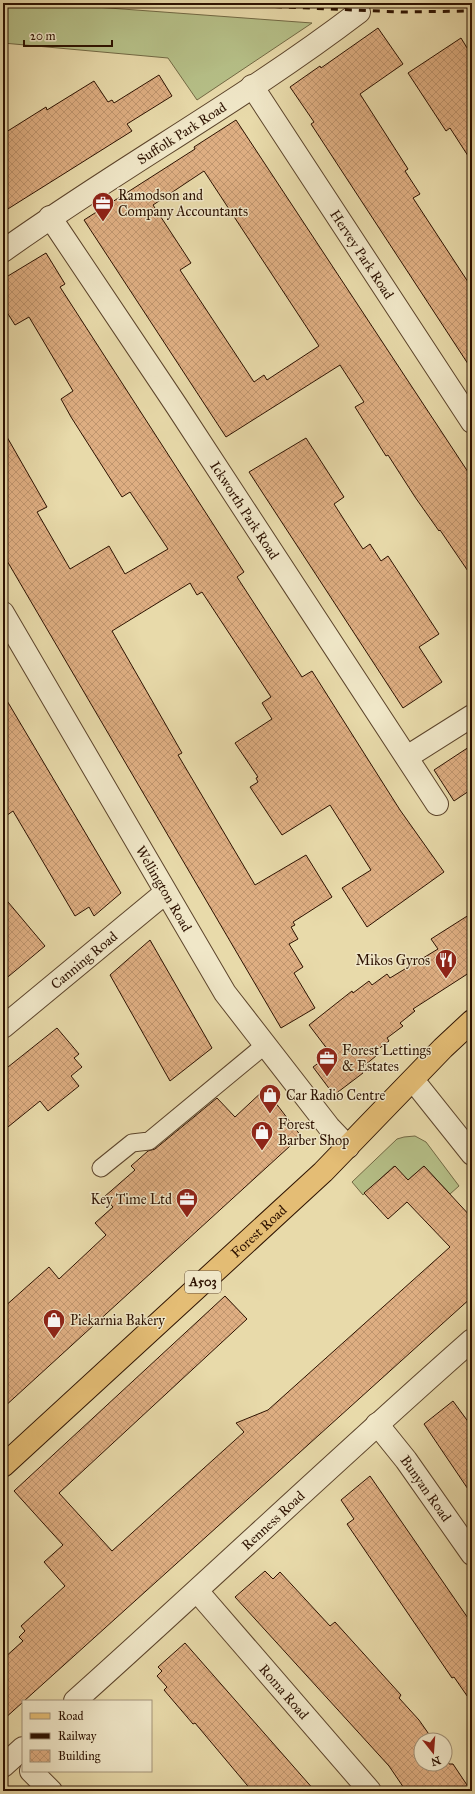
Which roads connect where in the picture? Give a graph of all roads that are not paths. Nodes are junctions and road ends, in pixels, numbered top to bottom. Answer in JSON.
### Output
{"nodes":[{"id":1,"x":359,"y":12,"type":"dead end"},
{"id":2,"x":252,"y":86,"type":"junction"},
{"id":3,"x":50,"y":217,"type":"junction"},
{"id":4,"x":3,"y":251,"type":"edge"},
{"id":5,"x":472,"y":422,"type":"edge"},
{"id":6,"x":6,"y":625,"type":"edge"},
{"id":7,"x":472,"y":716,"type":"edge"},
{"id":8,"x":407,"y":757,"type":"junction"},
{"id":9,"x":437,"y":804,"type":"dead end"},
{"id":10,"x":165,"y":892,"type":"junction"},
{"id":11,"x":472,"y":1022,"type":"edge"},
{"id":12,"x":3,"y":1027,"type":"edge"},
{"id":13,"x":265,"y":1045,"type":"junction"},
{"id":14,"x":412,"y":1080,"type":"junction"},
{"id":15,"x":348,"y":1147,"type":"junction"},
{"id":16,"x":472,"y":1154,"type":"edge"},
{"id":17,"x":101,"y":1168,"type":"dead end"},
{"id":18,"x":472,"y":1340,"type":"edge"},
{"id":19,"x":377,"y":1424,"type":"junction"},
{"id":20,"x":3,"y":1466,"type":"edge"},
{"id":21,"x":472,"y":1554,"type":"edge"},
{"id":22,"x":197,"y":1591,"type":"junction"},
{"id":23,"x":76,"y":1700,"type":"edge"},
{"id":24,"x":32,"y":1772,"type":"edge"},
{"id":25,"x":51,"y":1791,"type":"edge"},
{"id":26,"x":370,"y":1791,"type":"edge"}],
"edges":[{"from":1,"to":2,"type":"street","name":"Suffolk Park Road"},
{"from":2,"to":3,"type":"street","name":"Suffolk Park Road"},
{"from":2,"to":5,"type":"street","name":"Hervey Park Road"},
{"from":3,"to":4,"type":"street","name":"Suffolk Park Road"},
{"from":3,"to":8,"type":"street","name":"Ickworth Park Road"},
{"from":6,"to":10,"type":"street","name":"Wellington Road"},
{"from":7,"to":8,"type":"street"},
{"from":8,"to":9,"type":"street","name":"Ickworth Park Road"},
{"from":10,"to":12,"type":"street","name":"Canning Road"},
{"from":10,"to":13,"type":"street","name":"Wellington Road"},
{"from":11,"to":14,"type":"main road","name":"Forest Road","number":"A503"},
{"from":13,"to":15,"type":"street","name":"Wellington Road"},
{"from":13,"to":17,"type":"lane"},
{"from":14,"to":15,"type":"main road","name":"Forest Road","number":"A503"},
{"from":14,"to":16,"type":"street"},
{"from":15,"to":20,"type":"main road","name":"Forest Road","number":"A503"},
{"from":18,"to":19,"type":"street","name":"Renness Road"},
{"from":19,"to":21,"type":"street","name":"Bunyan Road"},
{"from":19,"to":22,"type":"street","name":"Renness Road"},
{"from":22,"to":23,"type":"street","name":"Renness Road"},
{"from":22,"to":26,"type":"street","name":"Roma Road"},
{"from":24,"to":25,"type":"street"}]}
